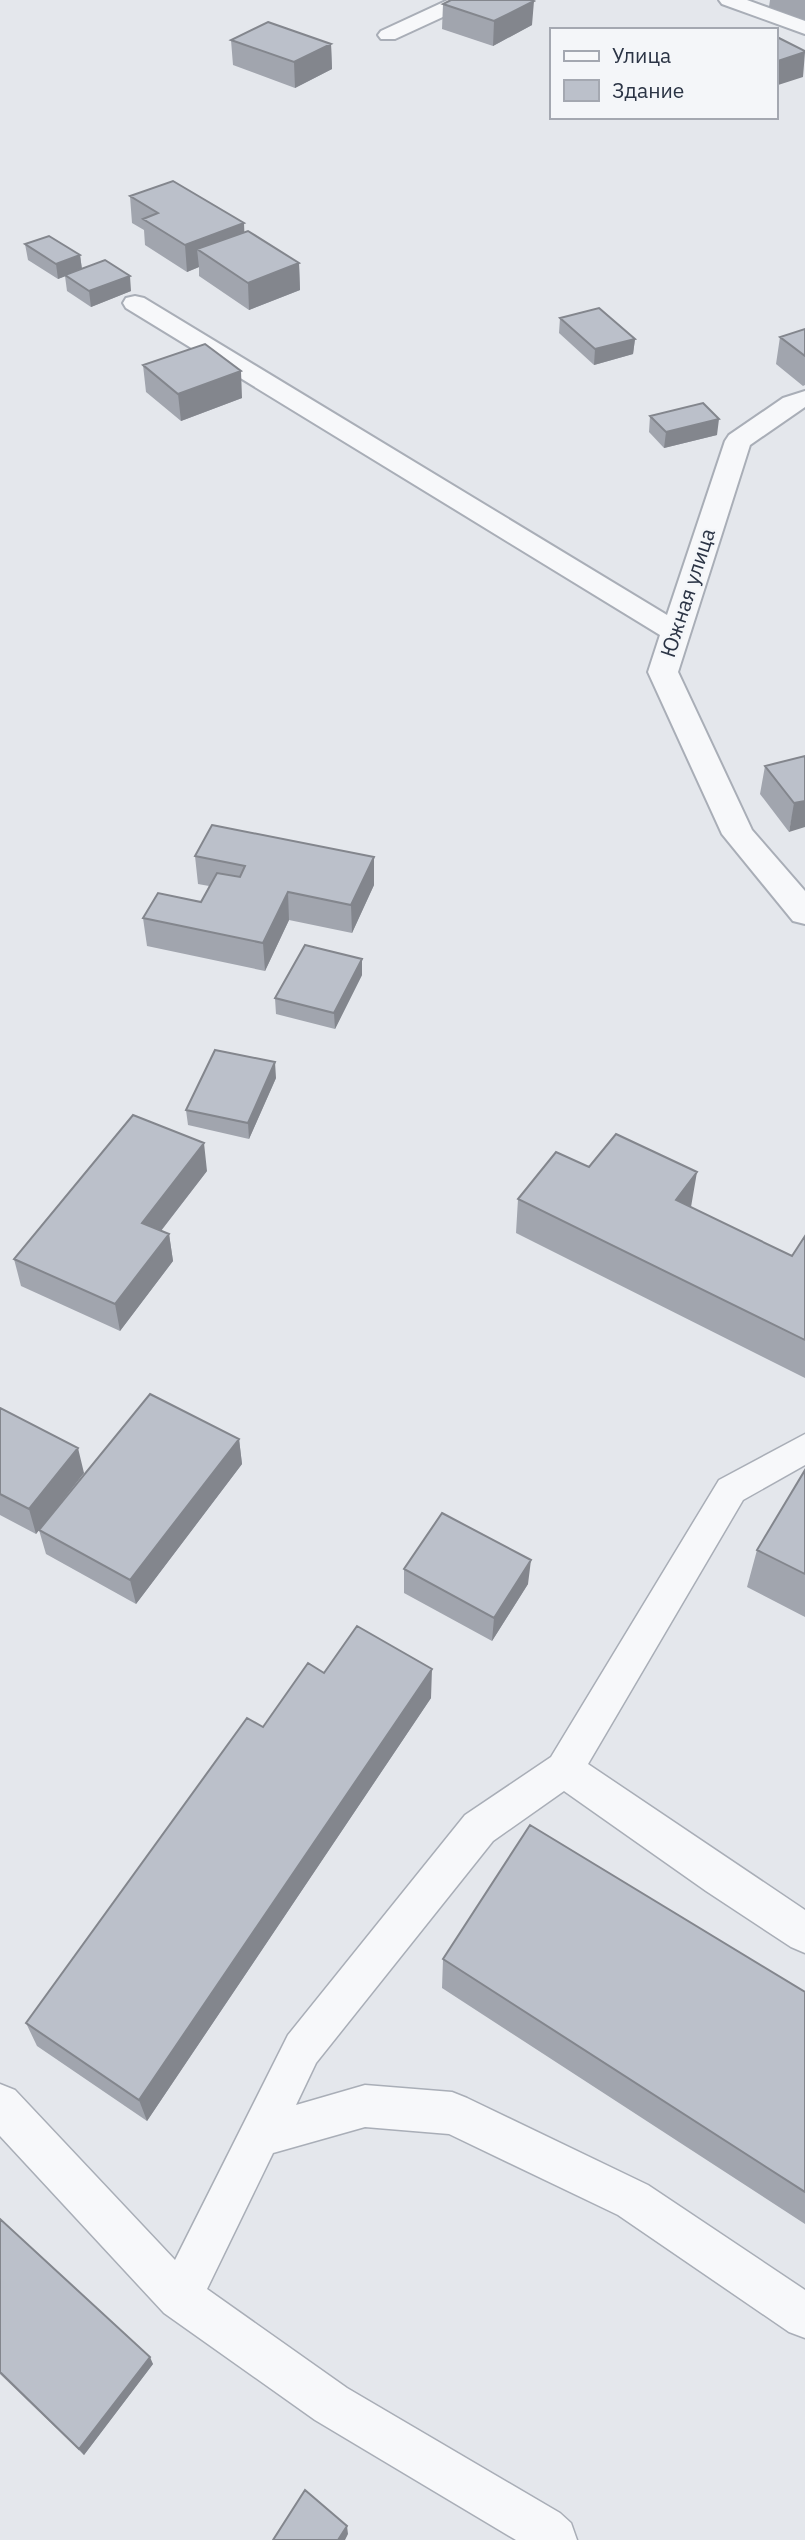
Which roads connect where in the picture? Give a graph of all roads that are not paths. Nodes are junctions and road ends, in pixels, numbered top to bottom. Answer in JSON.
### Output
{"nodes":[{"id":1,"x":464,"y":0,"type":"edge"},
{"id":2,"x":729,"y":0,"type":"edge"},
{"id":3,"x":805,"y":28,"type":"edge"},
{"id":4,"x":388,"y":35,"type":"dead end"},
{"id":5,"x":135,"y":303,"type":"dead end"},
{"id":6,"x":805,"y":399,"type":"edge"},
{"id":7,"x":676,"y":632,"type":"junction"},
{"id":8,"x":805,"y":913,"type":"edge"},
{"id":9,"x":805,"y":1448,"type":"edge"},
{"id":10,"x":564,"y":1769,"type":"junction"},
{"id":11,"x":805,"y":1933,"type":"edge"},
{"id":12,"x":0,"y":2105,"type":"edge"},
{"id":13,"x":260,"y":2136,"type":"junction"},
{"id":14,"x":180,"y":2297,"type":"junction"},
{"id":15,"x":805,"y":2316,"type":"edge"},
{"id":16,"x":554,"y":2540,"type":"edge"}],
"edges":[{"from":1,"to":4,"type":"street"},
{"from":2,"to":3,"type":"street"},
{"from":5,"to":7,"type":"street"},
{"from":6,"to":7,"type":"street","name":"Южная улица"},
{"from":7,"to":8,"type":"street","name":"Южная улица"},
{"from":9,"to":10,"type":"lane"},
{"from":10,"to":11,"type":"lane"},
{"from":10,"to":13,"type":"lane"},
{"from":12,"to":14,"type":"lane"},
{"from":13,"to":14,"type":"lane"},
{"from":13,"to":15,"type":"lane"},
{"from":14,"to":16,"type":"lane"}]}
